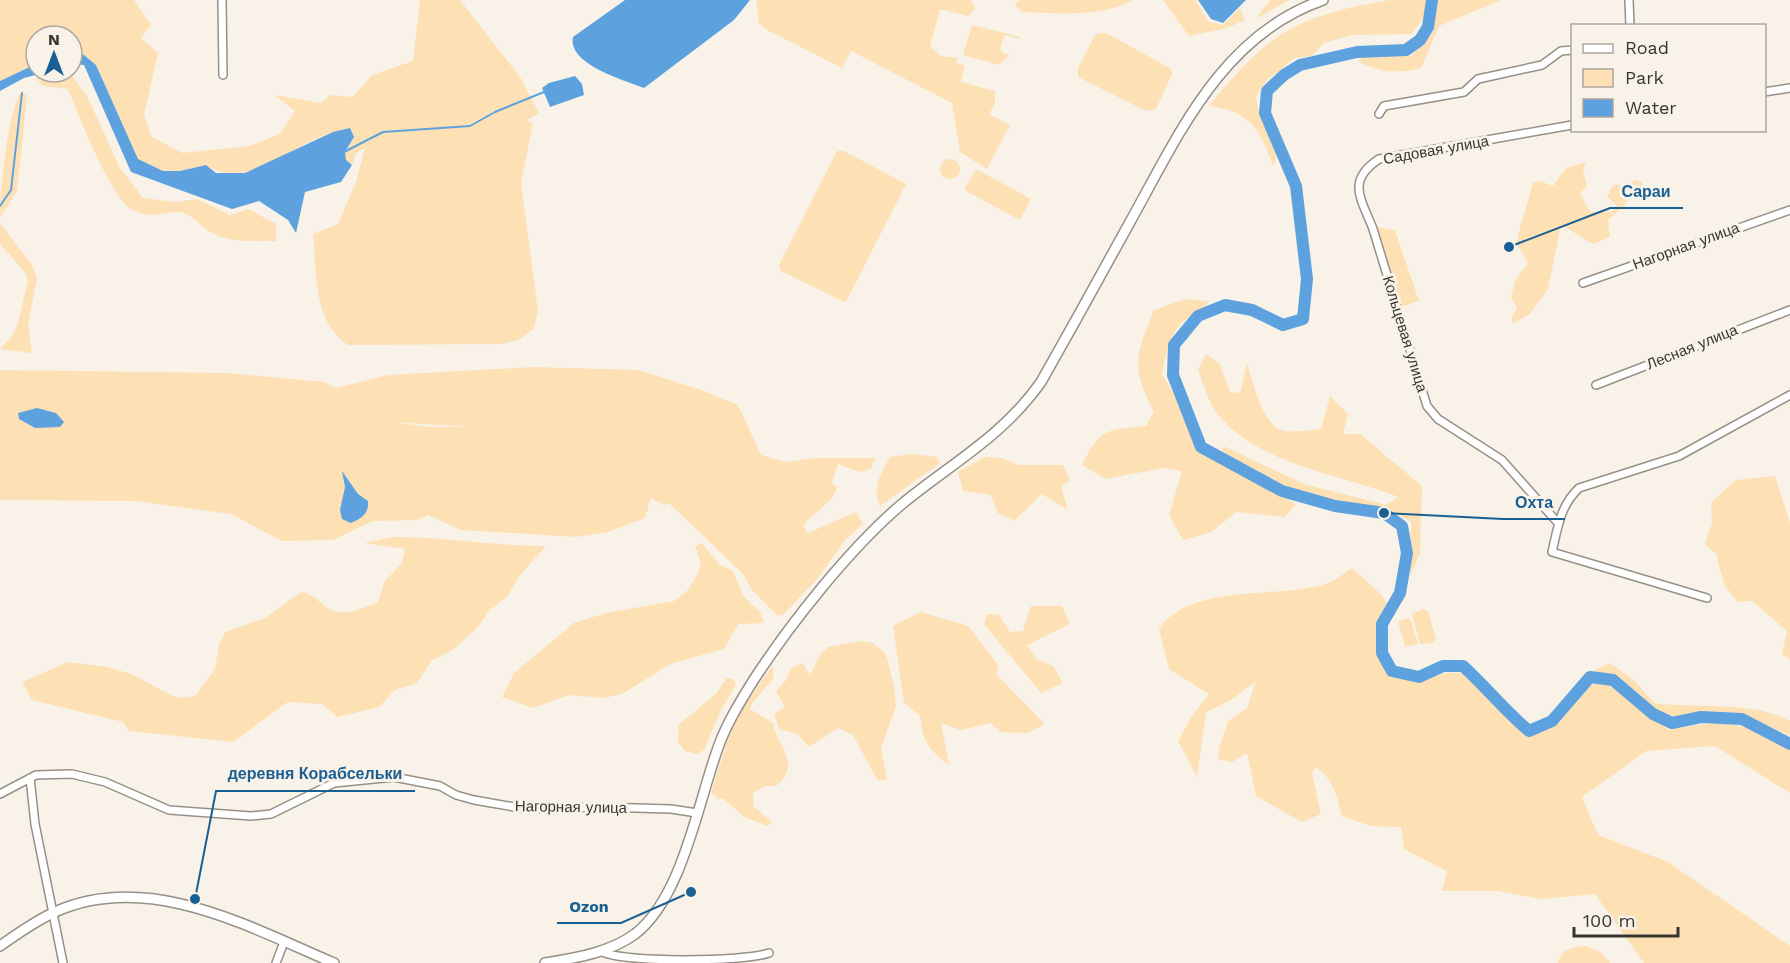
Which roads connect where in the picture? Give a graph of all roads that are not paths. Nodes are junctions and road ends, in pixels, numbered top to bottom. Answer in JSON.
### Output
{"nodes":[{"id":1,"x":222,"y":0,"type":"edge"},
{"id":2,"x":1323,"y":0,"type":"edge"},
{"id":3,"x":1629,"y":0,"type":"edge"},
{"id":4,"x":1630,"y":24,"type":"edge"},
{"id":5,"x":1571,"y":50,"type":"edge"},
{"id":6,"x":223,"y":75,"type":"dead end"},
{"id":7,"x":1790,"y":88,"type":"edge"},
{"id":8,"x":1766,"y":92,"type":"edge"},
{"id":9,"x":1379,"y":114,"type":"dead end"},
{"id":10,"x":1571,"y":125,"type":"edge"},
{"id":11,"x":1790,"y":210,"type":"edge"},
{"id":12,"x":1372,"y":229,"type":"joint"},
{"id":13,"x":1583,"y":283,"type":"dead end"},
{"id":14,"x":1790,"y":310,"type":"edge"},
{"id":15,"x":1596,"y":385,"type":"dead end"},
{"id":16,"x":1790,"y":395,"type":"edge"},
{"id":17,"x":1558,"y":523,"type":"junction"},
{"id":18,"x":1707,"y":598,"type":"dead end"},
{"id":19,"x":30,"y":778,"type":"junction"},
{"id":20,"x":0,"y":794,"type":"edge"},
{"id":21,"x":697,"y":813,"type":"junction"},
{"id":22,"x":54,"y":913,"type":"junction"},
{"id":23,"x":284,"y":942,"type":"junction"},
{"id":24,"x":0,"y":946,"type":"edge"},
{"id":25,"x":600,"y":951,"type":"junction"},
{"id":26,"x":769,"y":953,"type":"dead end"},
{"id":27,"x":63,"y":963,"type":"edge"},
{"id":28,"x":276,"y":963,"type":"edge"},
{"id":29,"x":334,"y":963,"type":"edge"},
{"id":30,"x":545,"y":963,"type":"edge"}],
"edges":[{"from":1,"to":6,"type":"street"},
{"from":2,"to":21,"type":"main road"},
{"from":3,"to":4,"type":"street"},
{"from":5,"to":9,"type":"street"},
{"from":7,"to":8,"type":"street"},
{"from":10,"to":12,"type":"street","name":"Садовая улица"},
{"from":11,"to":13,"type":"street","name":"Нагорная улица"},
{"from":12,"to":17,"type":"street","name":"Кольцевая улица"},
{"from":14,"to":15,"type":"street","name":"Лесная улица"},
{"from":16,"to":17,"type":"street"},
{"from":17,"to":18,"type":"street"},
{"from":19,"to":20,"type":"street","name":"Нагорная улица"},
{"from":19,"to":21,"type":"street","name":"Нагорная улица"},
{"from":19,"to":22,"type":"street"},
{"from":21,"to":25,"type":"main road"},
{"from":22,"to":23,"type":"main road"},
{"from":22,"to":24,"type":"main road"},
{"from":22,"to":27,"type":"street"},
{"from":23,"to":28,"type":"street"},
{"from":23,"to":29,"type":"main road"},
{"from":25,"to":26,"type":"street"},
{"from":25,"to":30,"type":"main road"}]}
